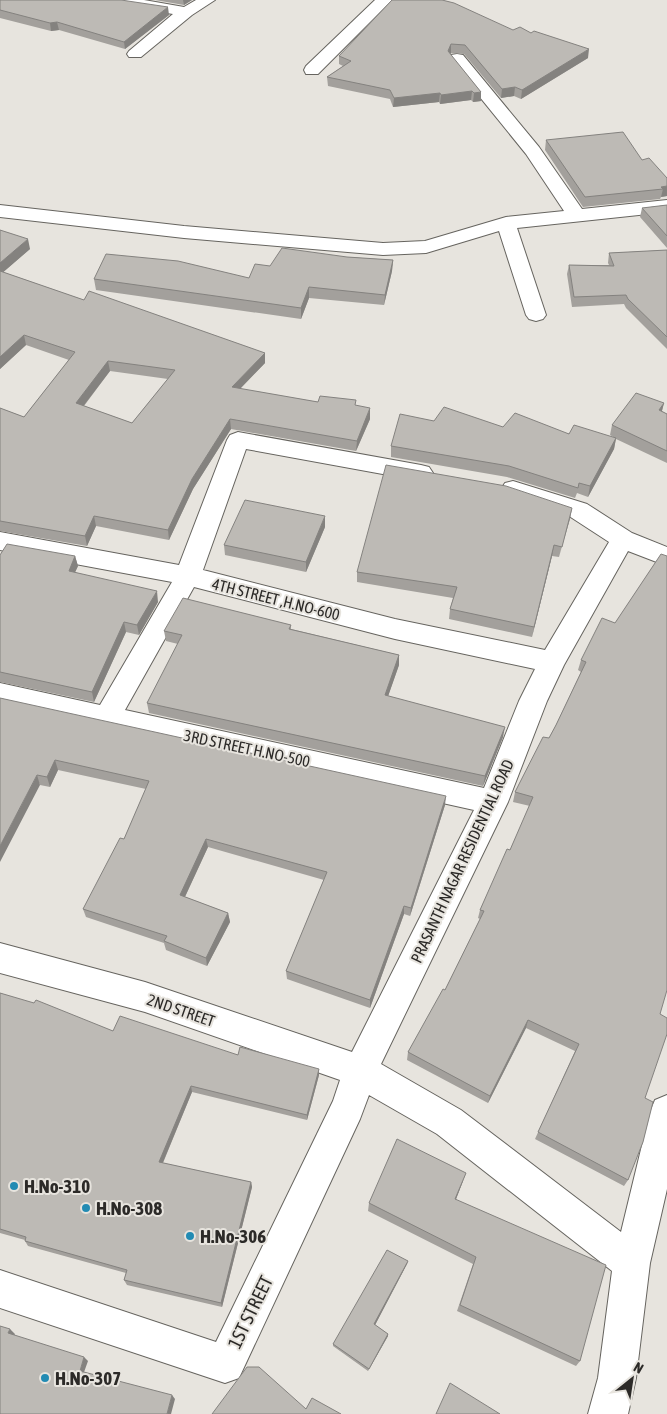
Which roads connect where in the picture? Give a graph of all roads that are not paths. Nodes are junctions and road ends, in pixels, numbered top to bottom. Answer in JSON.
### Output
{"nodes":[{"id":1,"x":117,"y":0,"type":"edge"},
{"id":2,"x":207,"y":0,"type":"edge"},
{"id":3,"x":384,"y":0,"type":"edge"},
{"id":4,"x":186,"y":12,"type":"junction"},
{"id":5,"x":135,"y":54,"type":"dead end"},
{"id":6,"x":457,"y":59,"type":"edge"},
{"id":7,"x":312,"y":70,"type":"dead end"},
{"id":8,"x":667,"y":206,"type":"edge"},
{"id":9,"x":0,"y":211,"type":"edge"},
{"id":10,"x":577,"y":216,"type":"junction"},
{"id":11,"x":506,"y":223,"type":"junction"},
{"id":12,"x":536,"y":315,"type":"dead end"},
{"id":13,"x":439,"y":476,"type":"edge"},
{"id":14,"x":488,"y":484,"type":"edge"},
{"id":15,"x":624,"y":539,"type":"junction"},
{"id":16,"x":0,"y":541,"type":"edge"},
{"id":17,"x":667,"y":557,"type":"edge"},
{"id":18,"x":188,"y":576,"type":"junction"},
{"id":19,"x":552,"y":662,"type":"junction"},
{"id":20,"x":0,"y":694,"type":"edge"},
{"id":21,"x":107,"y":717,"type":"junction"},
{"id":22,"x":493,"y":802,"type":"junction"},
{"id":23,"x":0,"y":958,"type":"edge"},
{"id":24,"x":360,"y":1071,"type":"junction"},
{"id":25,"x":667,"y":1112,"type":"edge"},
{"id":26,"x":632,"y":1263,"type":"junction"},
{"id":27,"x":0,"y":1289,"type":"edge"},
{"id":28,"x":608,"y":1414,"type":"edge"}],
"edges":[{"from":1,"to":4,"type":"street"},
{"from":2,"to":4,"type":"street"},
{"from":3,"to":7,"type":"street"},
{"from":4,"to":5,"type":"street"},
{"from":6,"to":10,"type":"street"},
{"from":8,"to":10,"type":"street"},
{"from":9,"to":11,"type":"street"},
{"from":10,"to":11,"type":"street"},
{"from":11,"to":12,"type":"street"},
{"from":13,"to":18,"type":"street"},
{"from":14,"to":15,"type":"street"},
{"from":15,"to":17,"type":"street"},
{"from":15,"to":19,"type":"street","name":"PRASANTH NAGAR RESIDENTIAL ROAD"},
{"from":16,"to":18,"type":"street","name":"4TH STREET ,H.NO-600"},
{"from":18,"to":19,"type":"street","name":"4TH STREET ,H.NO-600"},
{"from":18,"to":21,"type":"street"},
{"from":19,"to":22,"type":"street","name":"PRASANTH NAGAR RESIDENTIAL ROAD"},
{"from":20,"to":21,"type":"street","name":"3RD STREET H.NO-500"},
{"from":21,"to":22,"type":"street","name":"3RD STREET H.NO-500"},
{"from":22,"to":24,"type":"street","name":"PRASANTH NAGAR RESIDENTIAL ROAD"},
{"from":23,"to":24,"type":"street","name":"2ND STREET"},
{"from":24,"to":26,"type":"street","name":"2ND STREET"},
{"from":24,"to":27,"type":"street","name":"1ST STREET"},
{"from":25,"to":26,"type":"street"},
{"from":26,"to":28,"type":"street"}]}
